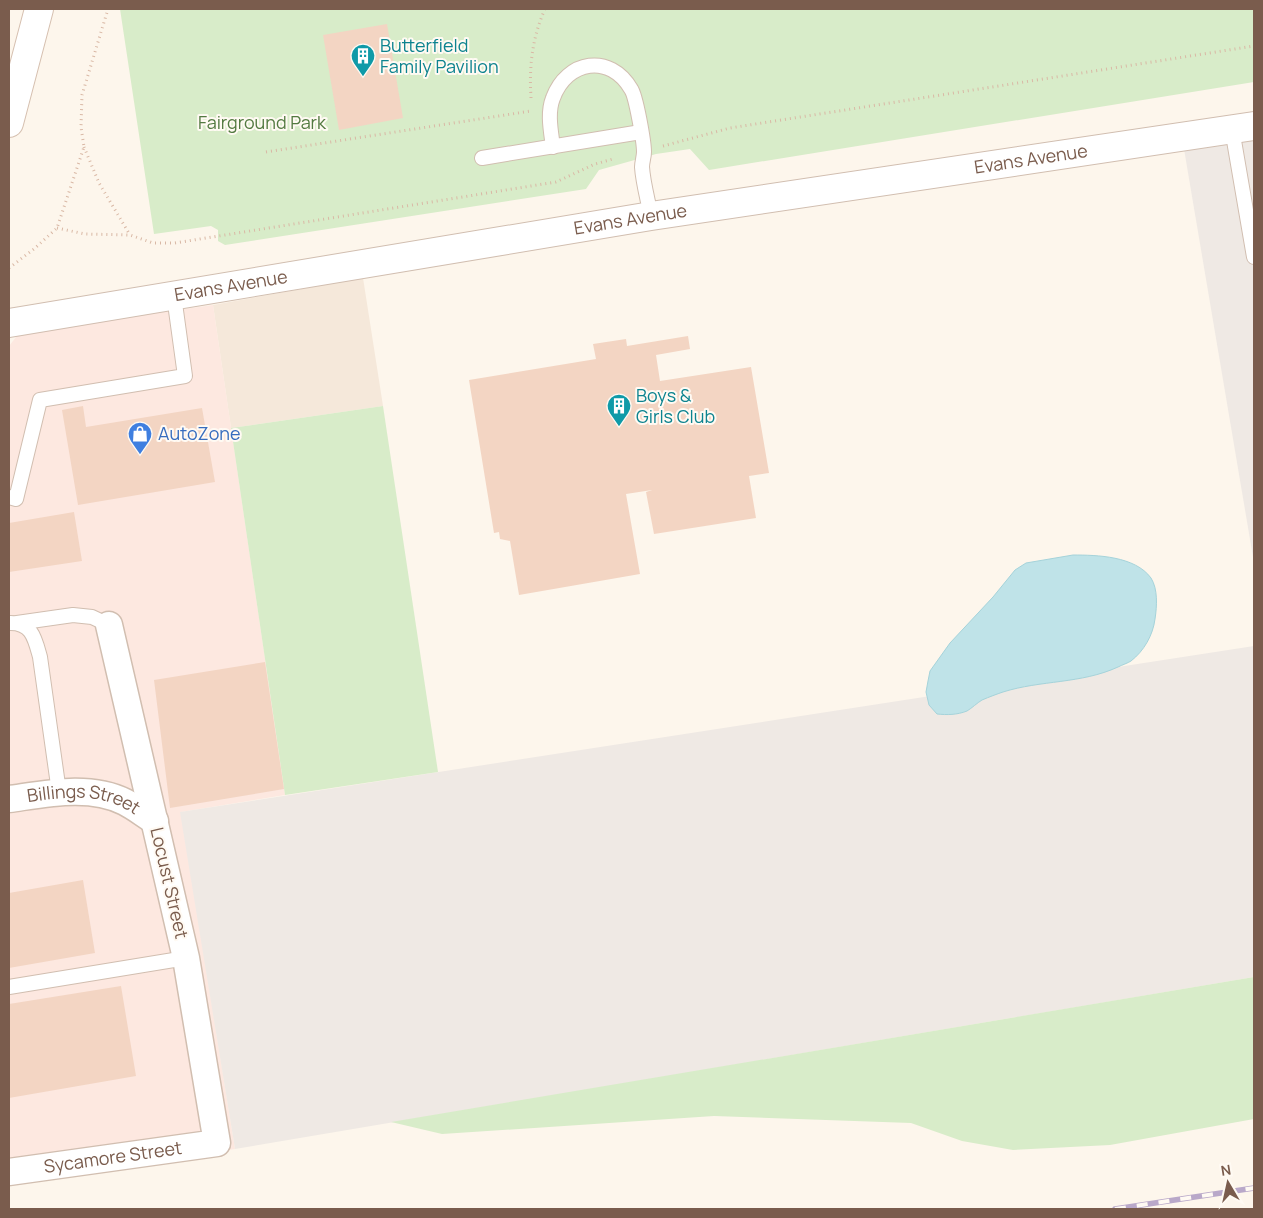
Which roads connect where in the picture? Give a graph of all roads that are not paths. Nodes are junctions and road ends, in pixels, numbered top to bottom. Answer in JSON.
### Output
{"nodes":[{"id":1,"x":39,"y":9,"type":"edge"},
{"id":2,"x":9,"y":123,"type":"edge"},
{"id":3,"x":1243,"y":127,"type":"edge"},
{"id":4,"x":641,"y":132,"type":"junction"},
{"id":5,"x":553,"y":147,"type":"junction"},
{"id":6,"x":482,"y":158,"type":"dead end"},
{"id":7,"x":651,"y":216,"type":"junction"},
{"id":8,"x":1254,"y":257,"type":"edge"},
{"id":9,"x":174,"y":296,"type":"junction"},
{"id":10,"x":9,"y":323,"type":"edge"},
{"id":11,"x":9,"y":497,"type":"edge"},
{"id":12,"x":12,"y":623,"type":"edge"},
{"id":13,"x":109,"y":625,"type":"joint"},
{"id":14,"x":59,"y":792,"type":"junction"},
{"id":15,"x":9,"y":799,"type":"edge"},
{"id":16,"x":155,"y":821,"type":"junction"},
{"id":17,"x":186,"y":958,"type":"junction"},
{"id":18,"x":9,"y":987,"type":"edge"},
{"id":19,"x":217,"y":1143,"type":"joint"},
{"id":20,"x":9,"y":1172,"type":"edge"}],
"edges":[{"from":1,"to":2,"type":"street"},
{"from":3,"to":7,"type":"street","name":"Evans Avenue"},
{"from":3,"to":8,"type":"lane"},
{"from":4,"to":5,"type":"lane"},
{"from":4,"to":5,"type":"lane"},
{"from":4,"to":7,"type":"lane"},
{"from":5,"to":6,"type":"lane"},
{"from":7,"to":9,"type":"street","name":"Evans Avenue"},
{"from":9,"to":10,"type":"street","name":"Evans Avenue"},
{"from":9,"to":11,"type":"lane"},
{"from":12,"to":13,"type":"lane"},
{"from":12,"to":14,"type":"lane"},
{"from":13,"to":16,"type":"street","name":"Locust Street"},
{"from":14,"to":15,"type":"street","name":"Billings Street"},
{"from":14,"to":16,"type":"street","name":"Billings Street"},
{"from":16,"to":17,"type":"street","name":"Locust Street"},
{"from":17,"to":18,"type":"lane"},
{"from":17,"to":19,"type":"street","name":"Locust Street"},
{"from":19,"to":20,"type":"street","name":"Sycamore Street"}]}
